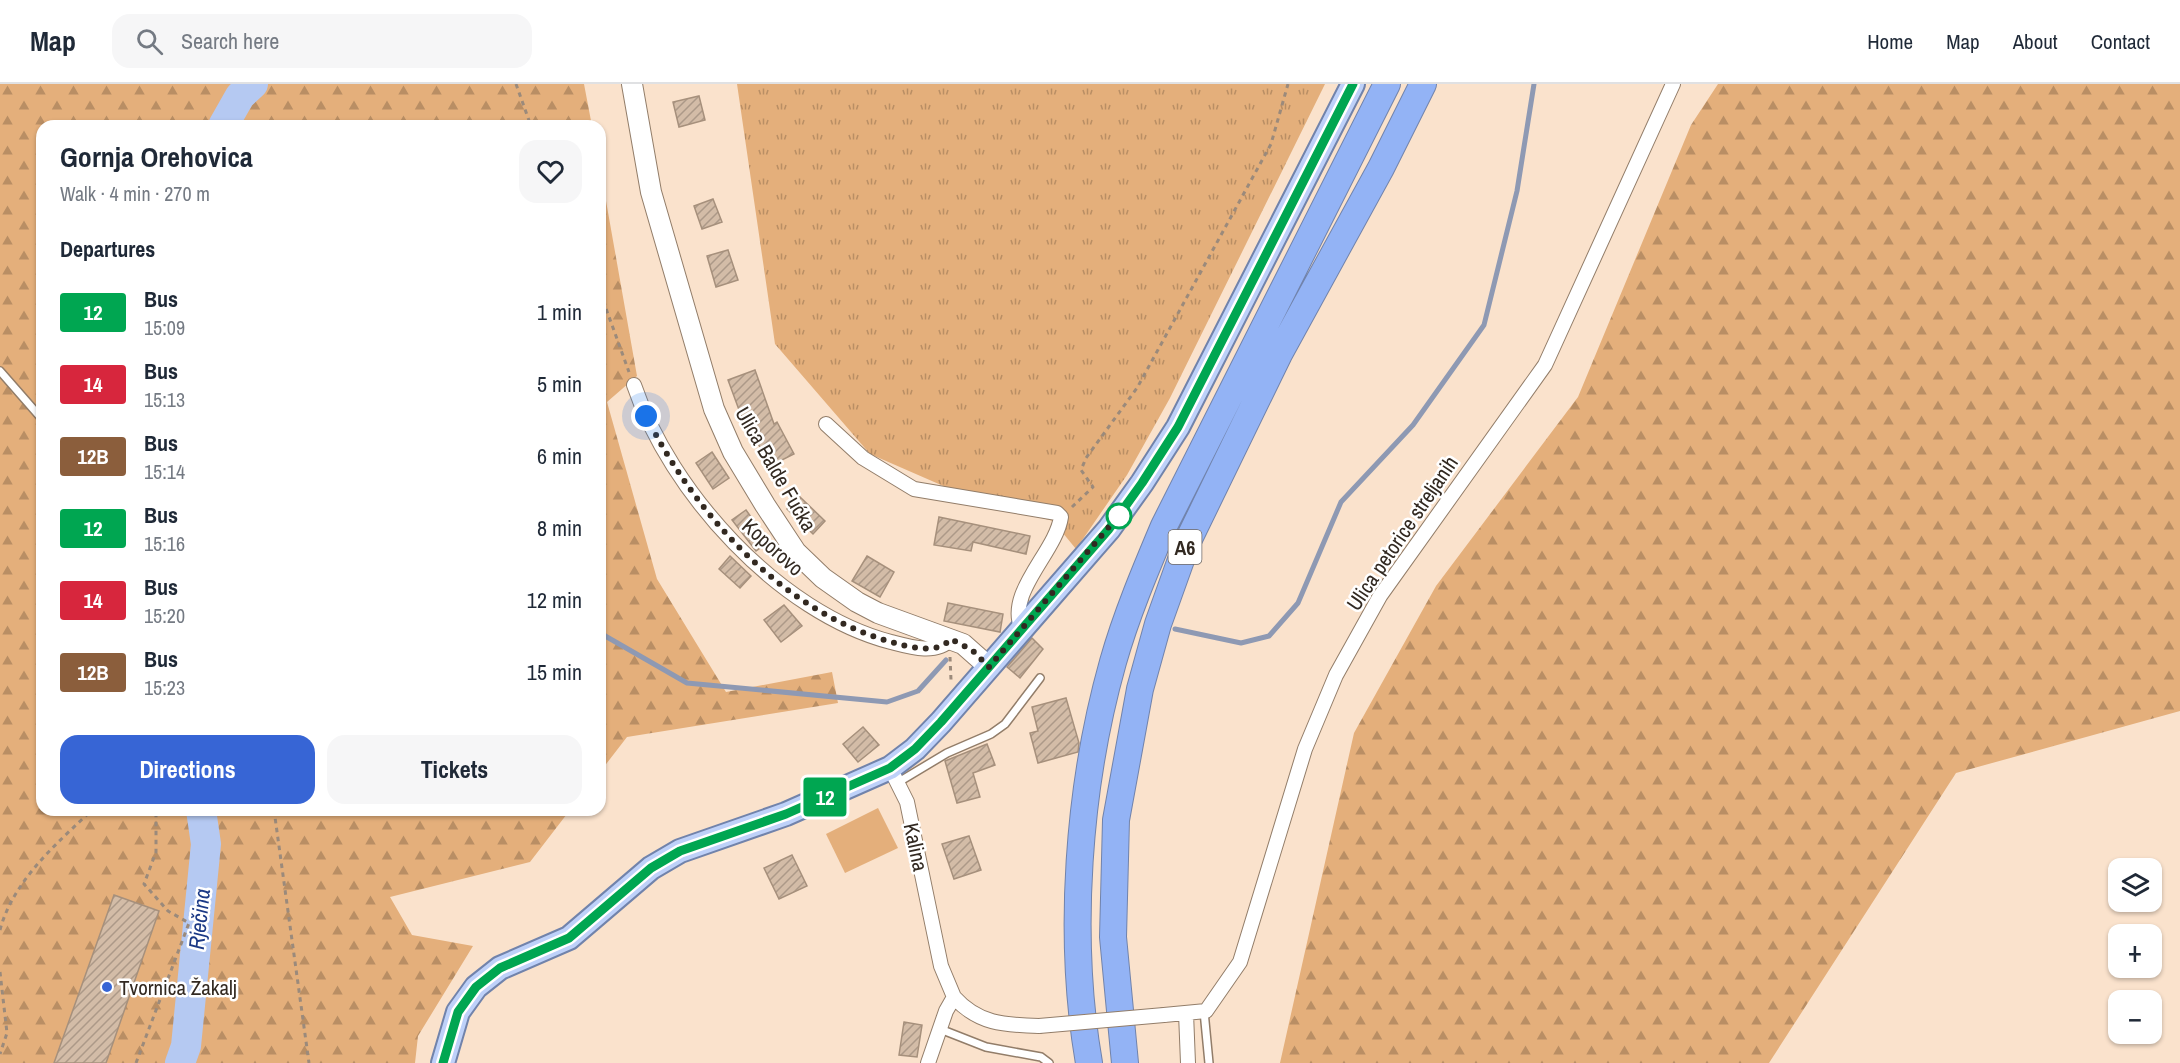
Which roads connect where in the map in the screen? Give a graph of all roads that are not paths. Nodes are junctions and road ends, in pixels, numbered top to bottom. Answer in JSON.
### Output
{"nodes":[{"id":1,"x":632,"y":84,"type":"edge"},
{"id":2,"x":1353,"y":84,"type":"edge"},
{"id":3,"x":1387,"y":84,"type":"edge"},
{"id":4,"x":1423,"y":84,"type":"edge"},
{"id":5,"x":1673,"y":84,"type":"edge"},
{"id":6,"x":0,"y":371,"type":"edge"},
{"id":7,"x":634,"y":385,"type":"road end"},
{"id":8,"x":36,"y":412,"type":"edge"},
{"id":9,"x":826,"y":424,"type":"dead end"},
{"id":10,"x":1022,"y":629,"type":"junction"},
{"id":11,"x":951,"y":639,"type":"junction"},
{"id":12,"x":989,"y":667,"type":"junction"},
{"id":13,"x":1040,"y":678,"type":"dead end"},
{"id":14,"x":893,"y":775,"type":"junction"},
{"id":15,"x":954,"y":997,"type":"junction"},
{"id":16,"x":1204,"y":1011,"type":"junction"},
{"id":17,"x":1186,"y":1013,"type":"junction"},
{"id":18,"x":940,"y":1029,"type":"junction"},
{"id":19,"x":442,"y":1063,"type":"edge"},
{"id":20,"x":928,"y":1063,"type":"edge"},
{"id":21,"x":1049,"y":1063,"type":"edge"},
{"id":22,"x":1089,"y":1063,"type":"edge"},
{"id":23,"x":1125,"y":1063,"type":"edge"},
{"id":24,"x":1188,"y":1063,"type":"edge"},
{"id":25,"x":1209,"y":1063,"type":"edge"}],
"edges":[{"from":1,"to":11,"type":"main road","name":"Ulica Balde Fućka"},
{"from":2,"to":10,"type":"main road"},
{"from":3,"to":22,"type":"highway","number":"A6"},
{"from":4,"to":23,"type":"highway","number":"A6"},
{"from":5,"to":16,"type":"street","name":"Ulica petorice streljanih"},
{"from":6,"to":8,"type":"lane"},
{"from":7,"to":11,"type":"street","name":"Koporovo"},
{"from":9,"to":10,"type":"street"},
{"from":10,"to":12,"type":"main road"},
{"from":11,"to":12,"type":"main road","name":"Ulica Balde Fućka"},
{"from":12,"to":14,"type":"main road"},
{"from":13,"to":14,"type":"lane"},
{"from":14,"to":15,"type":"street","name":"Kalina"},
{"from":14,"to":19,"type":"main road"},
{"from":15,"to":17,"type":"street","bridge":true},
{"from":15,"to":18,"type":"street"},
{"from":16,"to":17,"type":"street"},
{"from":16,"to":25,"type":"lane"},
{"from":17,"to":24,"type":"street"},
{"from":18,"to":20,"type":"street"},
{"from":18,"to":21,"type":"lane"}]}
